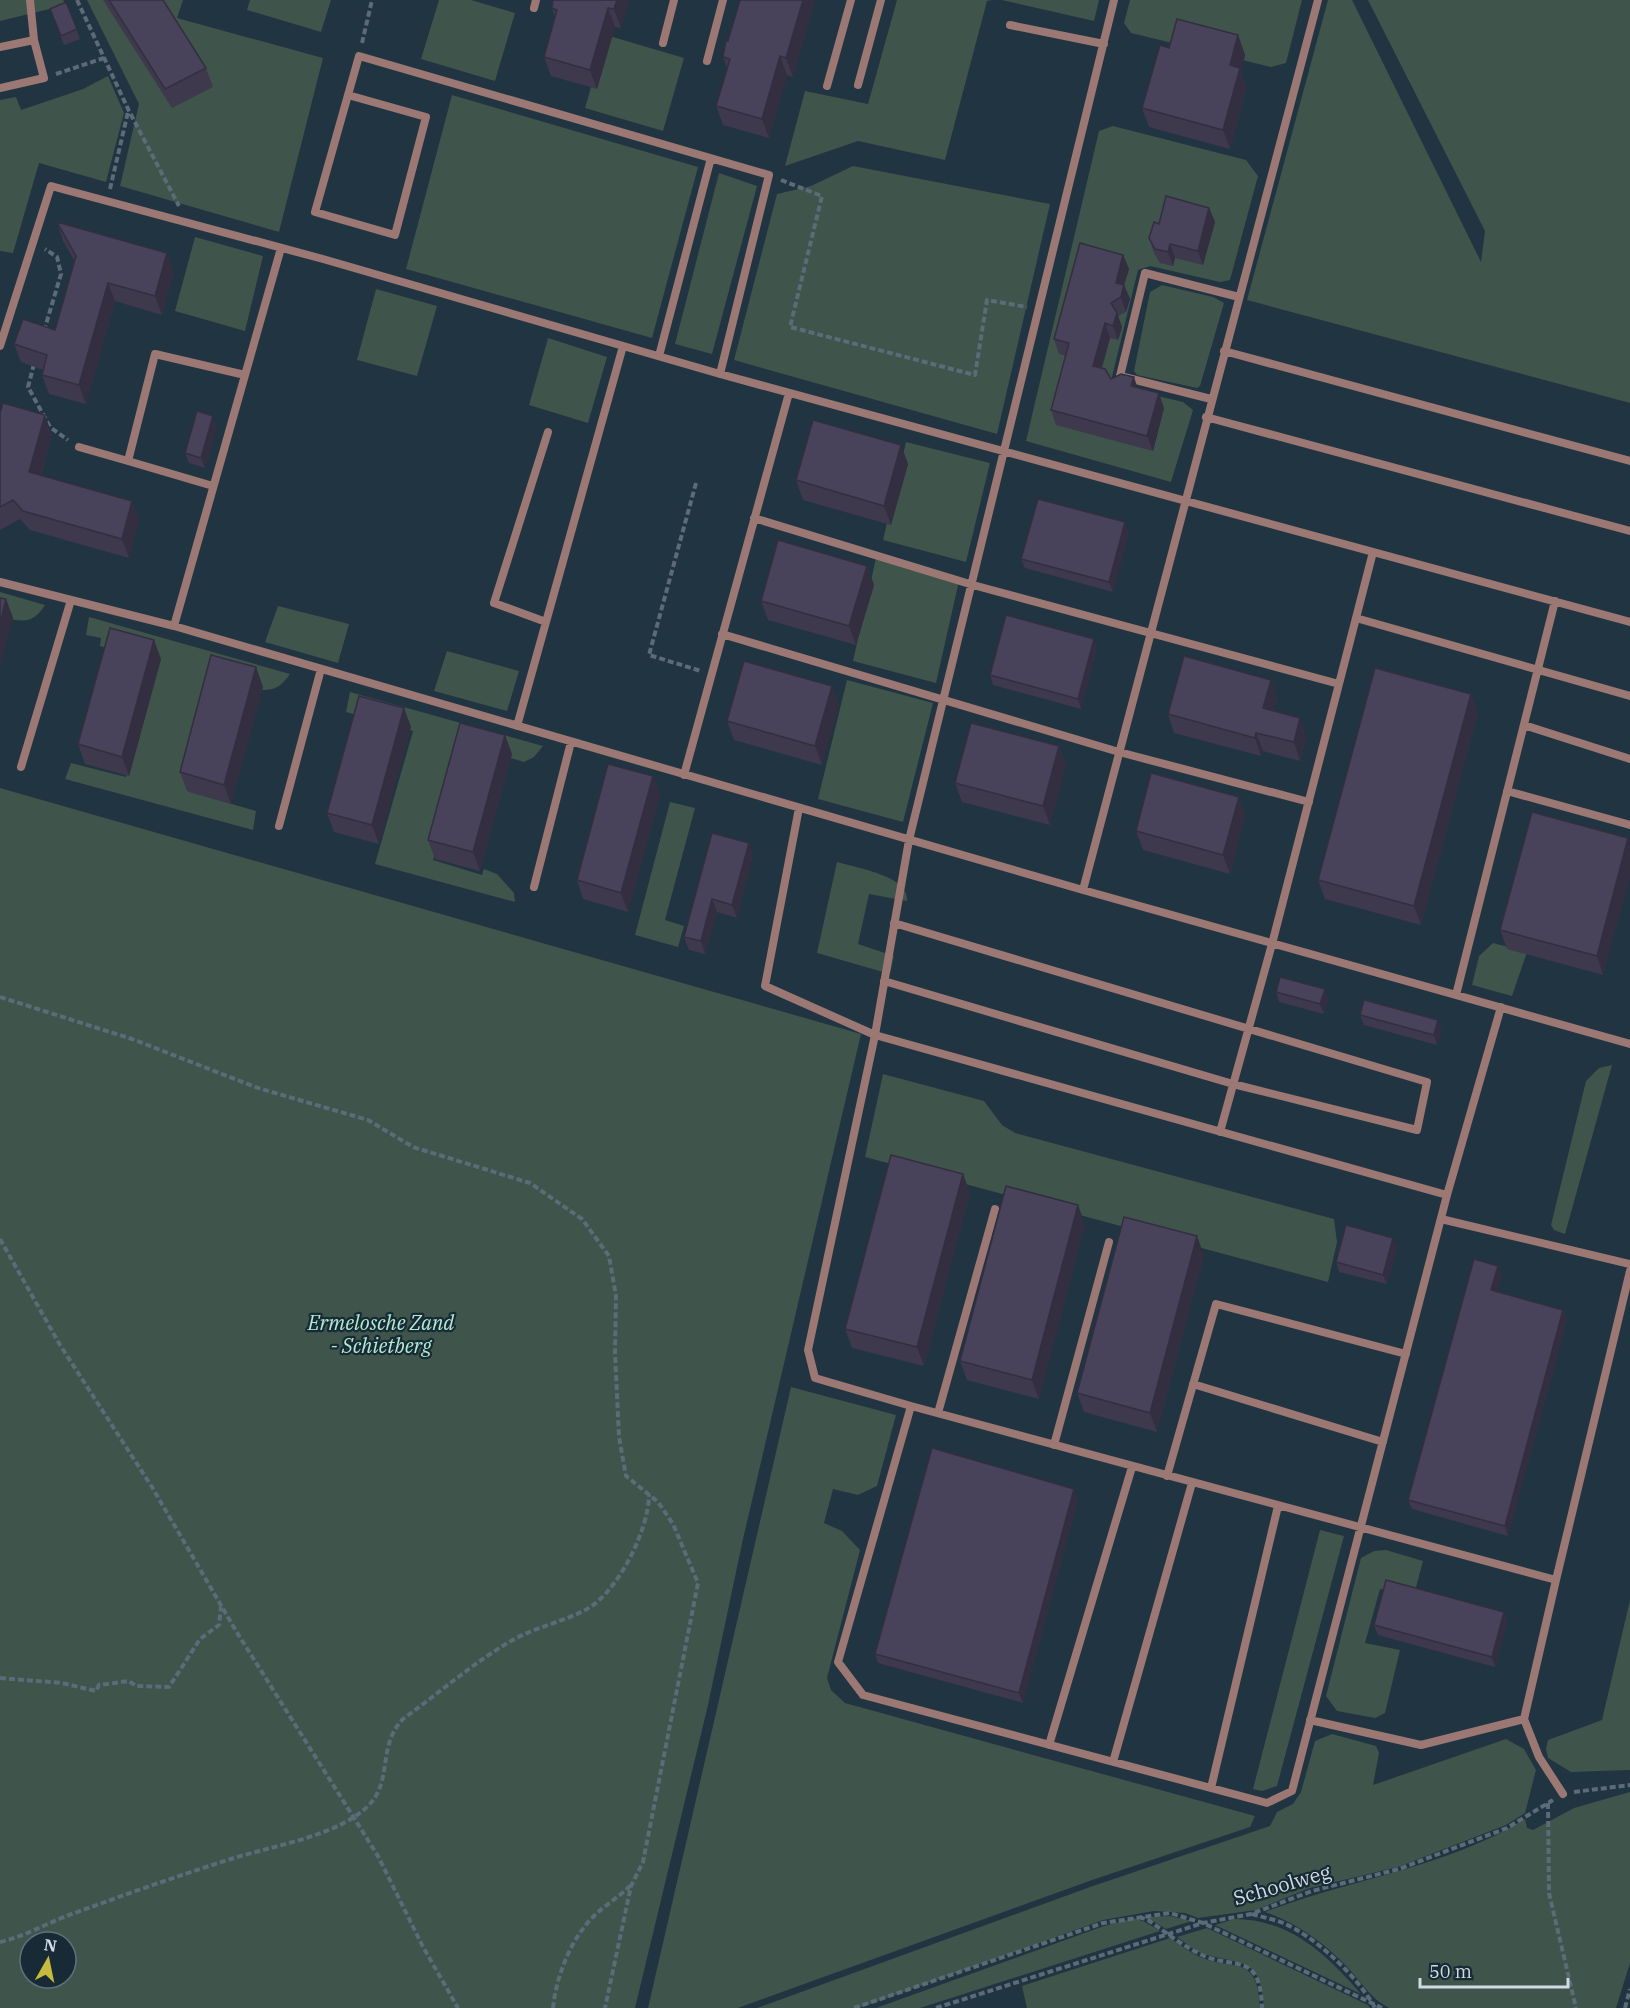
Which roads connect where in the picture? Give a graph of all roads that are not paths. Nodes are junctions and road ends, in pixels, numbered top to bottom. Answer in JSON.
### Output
{"nodes":[{"id":1,"x":30,"y":0,"type":"edge"},
{"id":2,"x":674,"y":0,"type":"edge"},
{"id":3,"x":723,"y":0,"type":"edge"},
{"id":4,"x":851,"y":0,"type":"edge"},
{"id":5,"x":881,"y":0,"type":"edge"},
{"id":6,"x":1114,"y":0,"type":"edge"},
{"id":7,"x":1318,"y":0,"type":"edge"},
{"id":8,"x":1010,"y":25,"type":"dead end"},
{"id":9,"x":34,"y":40,"type":"junction"},
{"id":10,"x":663,"y":43,"type":"dead end"},
{"id":11,"x":1104,"y":44,"type":"junction"},
{"id":12,"x":0,"y":47,"type":"edge"},
{"id":13,"x":706,"y":61,"type":"dead end"},
{"id":14,"x":858,"y":85,"type":"dead end"},
{"id":15,"x":827,"y":87,"type":"dead end"},
{"id":16,"x":0,"y":88,"type":"edge"},
{"id":17,"x":348,"y":95,"type":"junction"},
{"id":18,"x":711,"y":158,"type":"junction"},
{"id":19,"x":281,"y":248,"type":"junction"},
{"id":20,"x":1239,"y":297,"type":"junction"},
{"id":21,"x":0,"y":345,"type":"edge"},
{"id":22,"x":623,"y":346,"type":"junction"},
{"id":23,"x":1224,"y":351,"type":"junction"},
{"id":24,"x":659,"y":357,"type":"junction"},
{"id":25,"x":720,"y":374,"type":"junction"},
{"id":26,"x":245,"y":375,"type":"junction"},
{"id":27,"x":789,"y":393,"type":"junction"},
{"id":28,"x":1211,"y":399,"type":"junction"},
{"id":29,"x":1206,"y":417,"type":"junction"},
{"id":30,"x":548,"y":432,"type":"dead end"},
{"id":31,"x":79,"y":447,"type":"road end"},
{"id":32,"x":1006,"y":452,"type":"junction"},
{"id":33,"x":128,"y":461,"type":"junction"},
{"id":34,"x":1630,"y":461,"type":"edge"},
{"id":35,"x":213,"y":486,"type":"junction"},
{"id":36,"x":1184,"y":502,"type":"junction"},
{"id":37,"x":754,"y":518,"type":"junction"},
{"id":38,"x":1630,"y":531,"type":"edge"},
{"id":39,"x":1373,"y":552,"type":"junction"},
{"id":40,"x":0,"y":582,"type":"edge"},
{"id":41,"x":973,"y":585,"type":"junction"},
{"id":42,"x":71,"y":600,"type":"junction"},
{"id":43,"x":1556,"y":601,"type":"junction"},
{"id":44,"x":1356,"y":618,"type":"junction"},
{"id":45,"x":546,"y":622,"type":"junction"},
{"id":46,"x":1630,"y":622,"type":"edge"},
{"id":47,"x":174,"y":627,"type":"junction"},
{"id":48,"x":1150,"y":633,"type":"junction"},
{"id":49,"x":722,"y":634,"type":"junction"},
{"id":50,"x":321,"y":669,"type":"junction"},
{"id":51,"x":1538,"y":669,"type":"junction"},
{"id":52,"x":1339,"y":684,"type":"junction"},
{"id":53,"x":1630,"y":696,"type":"edge"},
{"id":54,"x":944,"y":700,"type":"junction"},
{"id":55,"x":1524,"y":725,"type":"junction"},
{"id":56,"x":517,"y":726,"type":"junction"},
{"id":57,"x":571,"y":742,"type":"junction"},
{"id":58,"x":1119,"y":752,"type":"junction"},
{"id":59,"x":1630,"y":759,"type":"edge"},
{"id":60,"x":21,"y":767,"type":"dead end"},
{"id":61,"x":684,"y":775,"type":"junction"},
{"id":62,"x":1507,"y":791,"type":"junction"},
{"id":63,"x":1309,"y":802,"type":"junction"},
{"id":64,"x":799,"y":808,"type":"junction"},
{"id":65,"x":1630,"y":825,"type":"edge"},
{"id":66,"x":279,"y":826,"type":"dead end"},
{"id":67,"x":909,"y":840,"type":"junction"},
{"id":68,"x":534,"y":887,"type":"dead end"},
{"id":69,"x":1083,"y":890,"type":"junction"},
{"id":70,"x":894,"y":923,"type":"junction"},
{"id":71,"x":1272,"y":944,"type":"junction"},
{"id":72,"x":884,"y":981,"type":"junction"},
{"id":73,"x":1456,"y":995,"type":"junction"},
{"id":74,"x":1501,"y":1007,"type":"junction"},
{"id":75,"x":1248,"y":1029,"type":"junction"},
{"id":76,"x":875,"y":1035,"type":"junction"},
{"id":77,"x":1630,"y":1044,"type":"edge"},
{"id":78,"x":1233,"y":1084,"type":"junction"},
{"id":79,"x":1220,"y":1132,"type":"junction"},
{"id":80,"x":1447,"y":1195,"type":"junction"},
{"id":81,"x":995,"y":1209,"type":"dead end"},
{"id":82,"x":1441,"y":1219,"type":"junction"},
{"id":83,"x":1109,"y":1242,"type":"dead end"},
{"id":84,"x":1630,"y":1264,"type":"edge"},
{"id":85,"x":1630,"y":1271,"type":"edge"},
{"id":86,"x":1406,"y":1353,"type":"junction"},
{"id":87,"x":1193,"y":1384,"type":"junction"},
{"id":88,"x":911,"y":1406,"type":"junction"},
{"id":89,"x":938,"y":1413,"type":"junction"},
{"id":90,"x":1383,"y":1442,"type":"junction"},
{"id":91,"x":1054,"y":1445,"type":"junction"},
{"id":92,"x":1132,"y":1467,"type":"junction"},
{"id":93,"x":1167,"y":1476,"type":"junction"},
{"id":94,"x":1192,"y":1483,"type":"junction"},
{"id":95,"x":1278,"y":1506,"type":"junction"},
{"id":96,"x":1361,"y":1529,"type":"junction"},
{"id":97,"x":1556,"y":1580,"type":"junction"},
{"id":98,"x":1524,"y":1719,"type":"junction"},
{"id":99,"x":1310,"y":1720,"type":"junction"},
{"id":100,"x":1049,"y":1745,"type":"junction"},
{"id":101,"x":1113,"y":1762,"type":"junction"},
{"id":102,"x":1211,"y":1788,"type":"junction"},
{"id":103,"x":1563,"y":1794,"type":"road end"}],
"edges":[{"from":1,"to":9,"type":"lane"},
{"from":2,"to":10,"type":"lane"},
{"from":3,"to":13,"type":"lane"},
{"from":4,"to":15,"type":"lane"},
{"from":5,"to":14,"type":"lane"},
{"from":6,"to":11,"type":"lane"},
{"from":7,"to":20,"type":"lane"},
{"from":8,"to":11,"type":"lane"},
{"from":9,"to":12,"type":"lane"},
{"from":9,"to":16,"type":"lane"},
{"from":11,"to":32,"type":"lane"},
{"from":17,"to":17,"type":"lane"},
{"from":17,"to":18,"type":"lane"},
{"from":18,"to":24,"type":"lane"},
{"from":18,"to":25,"type":"lane"},
{"from":19,"to":21,"type":"lane"},
{"from":19,"to":22,"type":"lane"},
{"from":19,"to":26,"type":"lane"},
{"from":20,"to":23,"type":"lane"},
{"from":20,"to":28,"type":"lane"},
{"from":22,"to":24,"type":"lane"},
{"from":22,"to":45,"type":"lane"},
{"from":23,"to":28,"type":"lane"},
{"from":23,"to":34,"type":"lane"},
{"from":24,"to":25,"type":"lane"},
{"from":25,"to":27,"type":"lane"},
{"from":26,"to":33,"type":"lane"},
{"from":26,"to":35,"type":"lane"},
{"from":27,"to":32,"type":"lane"},
{"from":27,"to":37,"type":"lane"},
{"from":28,"to":29,"type":"lane"},
{"from":29,"to":36,"type":"lane"},
{"from":29,"to":38,"type":"lane"},
{"from":30,"to":45,"type":"lane"},
{"from":31,"to":33,"type":"lane"},
{"from":32,"to":36,"type":"lane"},
{"from":32,"to":41,"type":"lane"},
{"from":33,"to":35,"type":"lane"},
{"from":35,"to":47,"type":"lane"},
{"from":36,"to":39,"type":"lane"},
{"from":36,"to":48,"type":"lane"},
{"from":37,"to":41,"type":"lane"},
{"from":37,"to":49,"type":"lane"},
{"from":39,"to":43,"type":"lane"},
{"from":39,"to":44,"type":"lane"},
{"from":40,"to":42,"type":"lane"},
{"from":41,"to":48,"type":"lane"},
{"from":41,"to":54,"type":"lane"},
{"from":42,"to":47,"type":"lane"},
{"from":42,"to":60,"type":"lane"},
{"from":43,"to":46,"type":"lane"},
{"from":43,"to":51,"type":"lane"},
{"from":44,"to":51,"type":"lane"},
{"from":44,"to":52,"type":"lane"},
{"from":45,"to":56,"type":"lane"},
{"from":47,"to":50,"type":"lane"},
{"from":48,"to":52,"type":"lane"},
{"from":48,"to":58,"type":"lane"},
{"from":49,"to":54,"type":"lane"},
{"from":49,"to":61,"type":"lane"},
{"from":50,"to":56,"type":"lane"},
{"from":50,"to":66,"type":"lane"},
{"from":51,"to":53,"type":"lane"},
{"from":51,"to":55,"type":"lane"},
{"from":52,"to":63,"type":"lane"},
{"from":54,"to":58,"type":"lane"},
{"from":54,"to":67,"type":"lane"},
{"from":55,"to":59,"type":"lane"},
{"from":55,"to":62,"type":"lane"},
{"from":56,"to":57,"type":"lane"},
{"from":57,"to":61,"type":"lane"},
{"from":57,"to":68,"type":"lane"},
{"from":58,"to":63,"type":"lane"},
{"from":58,"to":69,"type":"lane"},
{"from":61,"to":64,"type":"lane"},
{"from":62,"to":65,"type":"lane"},
{"from":62,"to":73,"type":"lane"},
{"from":63,"to":71,"type":"lane"},
{"from":64,"to":67,"type":"lane"},
{"from":64,"to":76,"type":"lane"},
{"from":67,"to":69,"type":"lane"},
{"from":67,"to":70,"type":"lane"},
{"from":69,"to":71,"type":"lane"},
{"from":70,"to":72,"type":"lane"},
{"from":70,"to":75,"type":"lane"},
{"from":71,"to":73,"type":"lane"},
{"from":71,"to":75,"type":"lane"},
{"from":72,"to":76,"type":"lane"},
{"from":72,"to":78,"type":"lane"},
{"from":73,"to":74,"type":"lane"},
{"from":74,"to":77,"type":"lane"},
{"from":74,"to":80,"type":"lane"},
{"from":75,"to":78,"type":"lane"},
{"from":75,"to":78,"type":"lane"},
{"from":76,"to":79,"type":"lane"},
{"from":76,"to":88,"type":"lane"},
{"from":78,"to":79,"type":"lane"},
{"from":79,"to":80,"type":"lane"},
{"from":80,"to":82,"type":"lane"},
{"from":81,"to":89,"type":"lane"},
{"from":82,"to":84,"type":"lane"},
{"from":82,"to":86,"type":"lane"},
{"from":83,"to":91,"type":"lane"},
{"from":85,"to":97,"type":"lane"},
{"from":86,"to":87,"type":"lane"},
{"from":86,"to":90,"type":"lane"},
{"from":87,"to":90,"type":"lane"},
{"from":87,"to":93,"type":"lane"},
{"from":88,"to":89,"type":"lane"},
{"from":88,"to":100,"type":"lane"},
{"from":89,"to":91,"type":"lane"},
{"from":90,"to":96,"type":"lane"},
{"from":91,"to":92,"type":"lane"},
{"from":92,"to":93,"type":"lane"},
{"from":92,"to":100,"type":"lane"},
{"from":93,"to":94,"type":"lane"},
{"from":94,"to":95,"type":"lane"},
{"from":94,"to":101,"type":"lane"},
{"from":95,"to":96,"type":"lane"},
{"from":95,"to":102,"type":"lane"},
{"from":96,"to":97,"type":"lane"},
{"from":96,"to":99,"type":"lane"},
{"from":97,"to":98,"type":"lane"},
{"from":98,"to":99,"type":"lane"},
{"from":98,"to":103,"type":"lane"},
{"from":99,"to":102,"type":"lane"},
{"from":100,"to":101,"type":"lane"},
{"from":101,"to":102,"type":"lane"}]}
